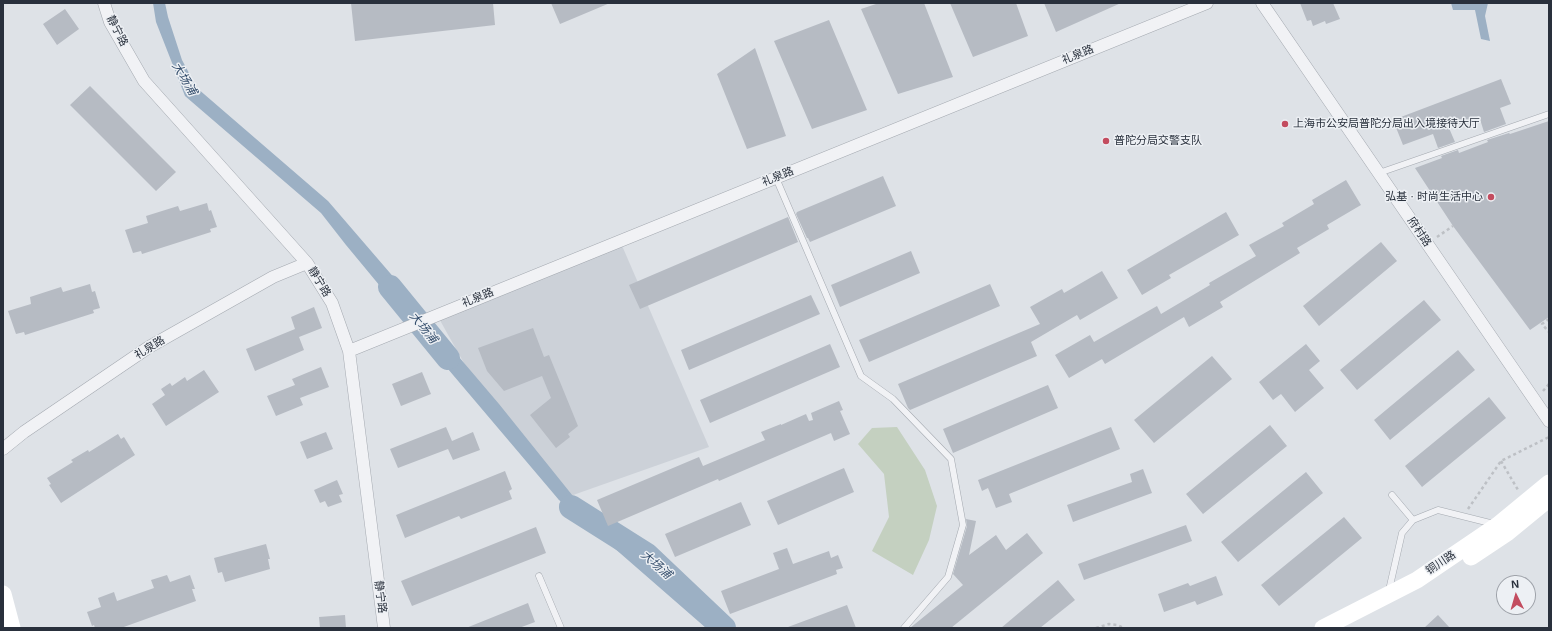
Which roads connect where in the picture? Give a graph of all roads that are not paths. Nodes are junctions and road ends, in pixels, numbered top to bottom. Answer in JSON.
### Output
{"nodes":[{"id":1,"x":104,"y":3,"type":"edge"},
{"id":2,"x":1207,"y":3,"type":"edge"},
{"id":3,"x":1262,"y":3,"type":"edge"},
{"id":4,"x":1549,"y":114,"type":"edge"},
{"id":5,"x":1379,"y":173,"type":"junction"},
{"id":6,"x":776,"y":178,"type":"junction"},
{"id":7,"x":308,"y":262,"type":"junction"},
{"id":8,"x":349,"y":350,"type":"junction"},
{"id":9,"x":1549,"y":421,"type":"edge"},
{"id":10,"x":3,"y":449,"type":"edge"},
{"id":11,"x":1549,"y":483,"type":"edge"},
{"id":12,"x":1392,"y":495,"type":"dead end"},
{"id":13,"x":1549,"y":498,"type":"edge"},
{"id":14,"x":1413,"y":520,"type":"junction"},
{"id":15,"x":1498,"y":524,"type":"junction"},
{"id":16,"x":539,"y":576,"type":"dead end"},
{"id":17,"x":3,"y":594,"type":"edge"},
{"id":18,"x":1388,"y":595,"type":"junction"},
{"id":19,"x":12,"y":628,"type":"edge"},
{"id":20,"x":384,"y":628,"type":"edge"},
{"id":21,"x":561,"y":628,"type":"edge"},
{"id":22,"x":904,"y":628,"type":"edge"},
{"id":23,"x":1323,"y":628,"type":"edge"},
{"id":24,"x":1346,"y":628,"type":"edge"}],
"edges":[{"from":1,"to":7,"type":"street","name":"静宁路"},
{"from":2,"to":6,"type":"street","name":"礼泉路"},
{"from":3,"to":5,"type":"street","name":"府村路"},
{"from":4,"to":5,"type":"lane"},
{"from":5,"to":9,"type":"street","name":"府村路"},
{"from":6,"to":8,"type":"street","name":"礼泉路"},
{"from":6,"to":22,"type":"lane"},
{"from":7,"to":8,"type":"street","name":"静宁路"},
{"from":7,"to":10,"type":"street","name":"礼泉路"},
{"from":8,"to":20,"type":"street","name":"静宁路"},
{"from":11,"to":15,"type":"main road","name":"铜川路"},
{"from":12,"to":14,"type":"lane"},
{"from":13,"to":24,"type":"main road","name":"铜川路"},
{"from":14,"to":15,"type":"lane"},
{"from":14,"to":18,"type":"lane"},
{"from":15,"to":18,"type":"main road","name":"铜川路"},
{"from":16,"to":21,"type":"lane"},
{"from":17,"to":19,"type":"main road"},
{"from":18,"to":23,"type":"main road","name":"铜川路"}]}
